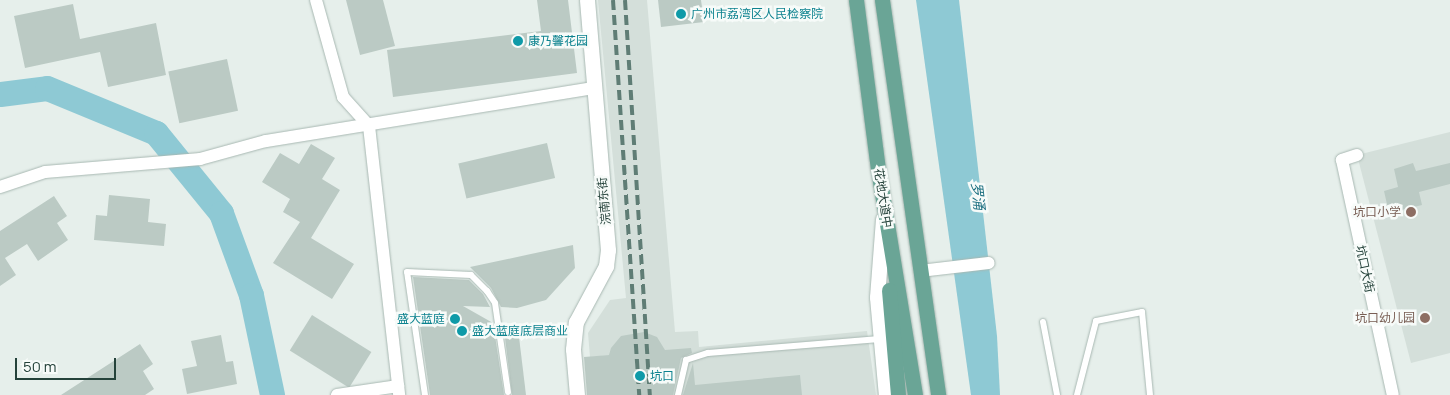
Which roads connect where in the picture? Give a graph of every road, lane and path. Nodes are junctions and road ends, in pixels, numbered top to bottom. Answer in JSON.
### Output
{"nodes":[{"id":1,"x":316,"y":0,"type":"edge"},
{"id":2,"x":587,"y":0,"type":"edge"},
{"id":3,"x":856,"y":0,"type":"edge"},
{"id":4,"x":882,"y":0,"type":"edge"},
{"id":5,"x":594,"y":88,"type":"junction"},
{"id":6,"x":369,"y":126,"type":"junction"},
{"id":7,"x":1357,"y":155,"type":"dead end"},
{"id":8,"x":878,"y":169,"type":"junction"},
{"id":9,"x":0,"y":187,"type":"edge"},
{"id":10,"x":883,"y":219,"type":"junction"},
{"id":11,"x":989,"y":263,"type":"dead end"},
{"id":12,"x":920,"y":271,"type":"junction"},
{"id":13,"x":1043,"y":322,"type":"dead end"},
{"id":14,"x":879,"y":339,"type":"junction"},
{"id":15,"x":399,"y":390,"type":"edge"},
{"id":16,"x":508,"y":392,"type":"dead end"},
{"id":17,"x":337,"y":395,"type":"edge"},
{"id":18,"x":425,"y":395,"type":"edge"},
{"id":19,"x":576,"y":395,"type":"edge"},
{"id":20,"x":678,"y":395,"type":"edge"},
{"id":21,"x":886,"y":395,"type":"edge"},
{"id":22,"x":898,"y":395,"type":"edge"},
{"id":23,"x":915,"y":395,"type":"edge"},
{"id":24,"x":938,"y":395,"type":"edge"},
{"id":25,"x":1057,"y":395,"type":"edge"},
{"id":26,"x":1077,"y":395,"type":"edge"},
{"id":27,"x":1150,"y":395,"type":"edge"},
{"id":28,"x":1393,"y":395,"type":"edge"}],
"edges":[{"from":1,"to":6,"type":"street"},
{"from":2,"to":5,"type":"street","name":"浣南东街"},
{"from":3,"to":8,"type":"main road","name":"花地大道中"},
{"from":4,"to":12,"type":"main road","name":"花地大道中"},
{"from":5,"to":6,"type":"street"},
{"from":5,"to":19,"type":"street","name":"浣南东街"},
{"from":6,"to":9,"type":"street"},
{"from":6,"to":15,"type":"street"},
{"from":7,"to":28,"type":"street","name":"坑口大街"},
{"from":8,"to":10,"type":"main road"},
{"from":8,"to":23,"type":"main road","name":"花地大道中"},
{"from":10,"to":14,"type":"street"},
{"from":10,"to":22,"type":"main road"},
{"from":11,"to":12,"type":"street"},
{"from":12,"to":24,"type":"main road","name":"花地大道中"},
{"from":13,"to":25,"type":"lane"},
{"from":14,"to":20,"type":"lane"},
{"from":14,"to":21,"type":"street"},
{"from":15,"to":17,"type":"street"},
{"from":16,"to":18,"type":"lane"},
{"from":26,"to":27,"type":"lane"}]}
